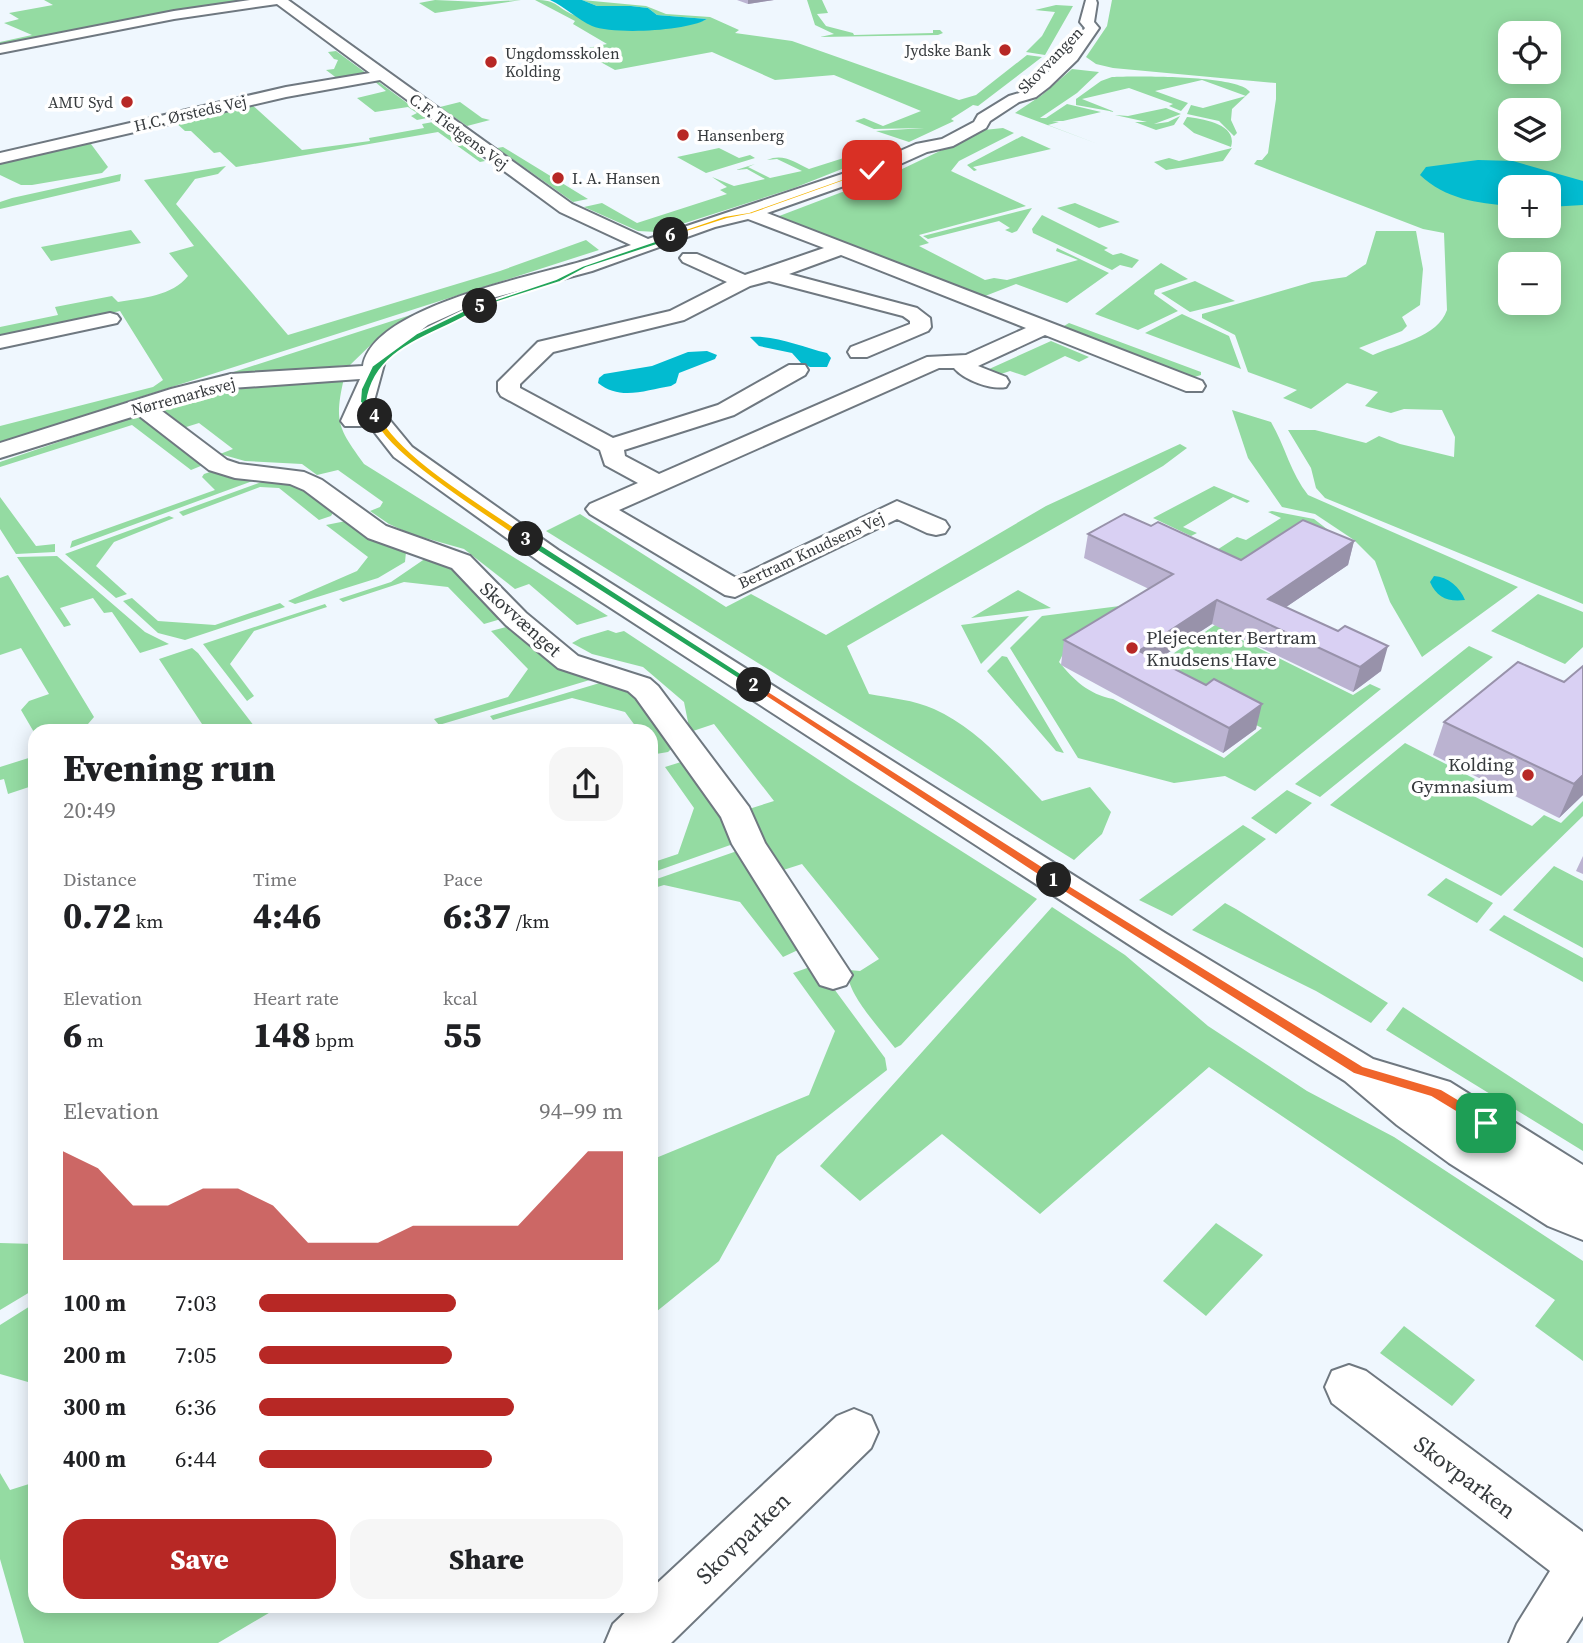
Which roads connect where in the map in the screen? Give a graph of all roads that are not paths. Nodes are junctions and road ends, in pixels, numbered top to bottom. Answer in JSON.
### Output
{"nodes":[{"id":1,"x":278,"y":0,"type":"edge"},
{"id":2,"x":1091,"y":1,"type":"edge"},
{"id":3,"x":0,"y":50,"type":"edge"},
{"id":4,"x":382,"y":75,"type":"junction"},
{"id":5,"x":0,"y":158,"type":"edge"},
{"id":6,"x":748,"y":214,"type":"junction"},
{"id":7,"x":652,"y":244,"type":"junction"},
{"id":8,"x":840,"y":249,"type":"junction"},
{"id":9,"x":690,"y":258,"type":"dead end"},
{"id":10,"x":769,"y":275,"type":"junction"},
{"id":11,"x":743,"y":282,"type":"junction"},
{"id":12,"x":110,"y":319,"type":"dead end"},
{"id":13,"x":1044,"y":328,"type":"junction"},
{"id":14,"x":0,"y":342,"type":"edge"},
{"id":15,"x":859,"y":352,"type":"dead end"},
{"id":16,"x":961,"y":362,"type":"junction"},
{"id":17,"x":373,"y":370,"type":"junction"},
{"id":18,"x":797,"y":370,"type":"dead end"},
{"id":19,"x":998,"y":382,"type":"dead end"},
{"id":20,"x":1194,"y":386,"type":"dead end"},
{"id":21,"x":363,"y":402,"type":"junction"},
{"id":22,"x":141,"y":406,"type":"junction"},
{"id":23,"x":611,"y":446,"type":"junction"},
{"id":24,"x":0,"y":451,"type":"edge"},
{"id":25,"x":658,"y":483,"type":"junction"},
{"id":26,"x":936,"y":527,"type":"dead end"},
{"id":27,"x":550,"y":556,"type":"junction"},
{"id":28,"x":833,"y":975,"type":"dead end"},
{"id":29,"x":1359,"y":1070,"type":"junction"},
{"id":30,"x":1583,"y":1187,"type":"edge"},
{"id":31,"x":1583,"y":1222,"type":"edge"},
{"id":32,"x":1349,"y":1387,"type":"dead end"},
{"id":33,"x":854,"y":1432,"type":"dead end"},
{"id":34,"x":1583,"y":1566,"type":"edge"},
{"id":35,"x":632,"y":1643,"type":"edge"},
{"id":36,"x":1536,"y":1643,"type":"edge"}],
"edges":[{"from":1,"to":3,"type":"street"},
{"from":1,"to":4,"type":"street","name":"C.F. Tietgens Vej"},
{"from":2,"to":6,"type":"street","name":"Skovvangen"},
{"from":4,"to":5,"type":"street","name":"H.C. Ørsteds Vej"},
{"from":4,"to":7,"type":"street","name":"C.F. Tietgens Vej"},
{"from":6,"to":7,"type":"street","name":"Skovvangen"},
{"from":6,"to":8,"type":"street"},
{"from":7,"to":17,"type":"street","name":"Skovvangen"},
{"from":8,"to":10,"type":"street"},
{"from":8,"to":13,"type":"street"},
{"from":9,"to":11,"type":"street"},
{"from":10,"to":11,"type":"street"},
{"from":10,"to":15,"type":"street"},
{"from":11,"to":23,"type":"street"},
{"from":12,"to":14,"type":"street"},
{"from":13,"to":16,"type":"street","name":"Bertram Knudsens Vej"},
{"from":13,"to":20,"type":"street"},
{"from":16,"to":19,"type":"street"},
{"from":16,"to":25,"type":"street","name":"Bertram Knudsens Vej"},
{"from":17,"to":21,"type":"street"},
{"from":17,"to":22,"type":"street","name":"Nørremarksvej"},
{"from":18,"to":23,"type":"street"},
{"from":21,"to":27,"type":"street"},
{"from":21,"to":27,"type":"street"},
{"from":22,"to":24,"type":"street","name":"Nørremarksvej"},
{"from":22,"to":28,"type":"street","name":"Skovvænget"},
{"from":23,"to":25,"type":"street"},
{"from":25,"to":26,"type":"street","name":"Bertram Knudsens Vej"},
{"from":27,"to":29,"type":"street"},
{"from":29,"to":30,"type":"street"},
{"from":29,"to":31,"type":"street"},
{"from":32,"to":34,"type":"street","name":"Skovparken"},
{"from":33,"to":35,"type":"street","name":"Skovparken"},
{"from":34,"to":36,"type":"street","name":"Skovparken"}]}
